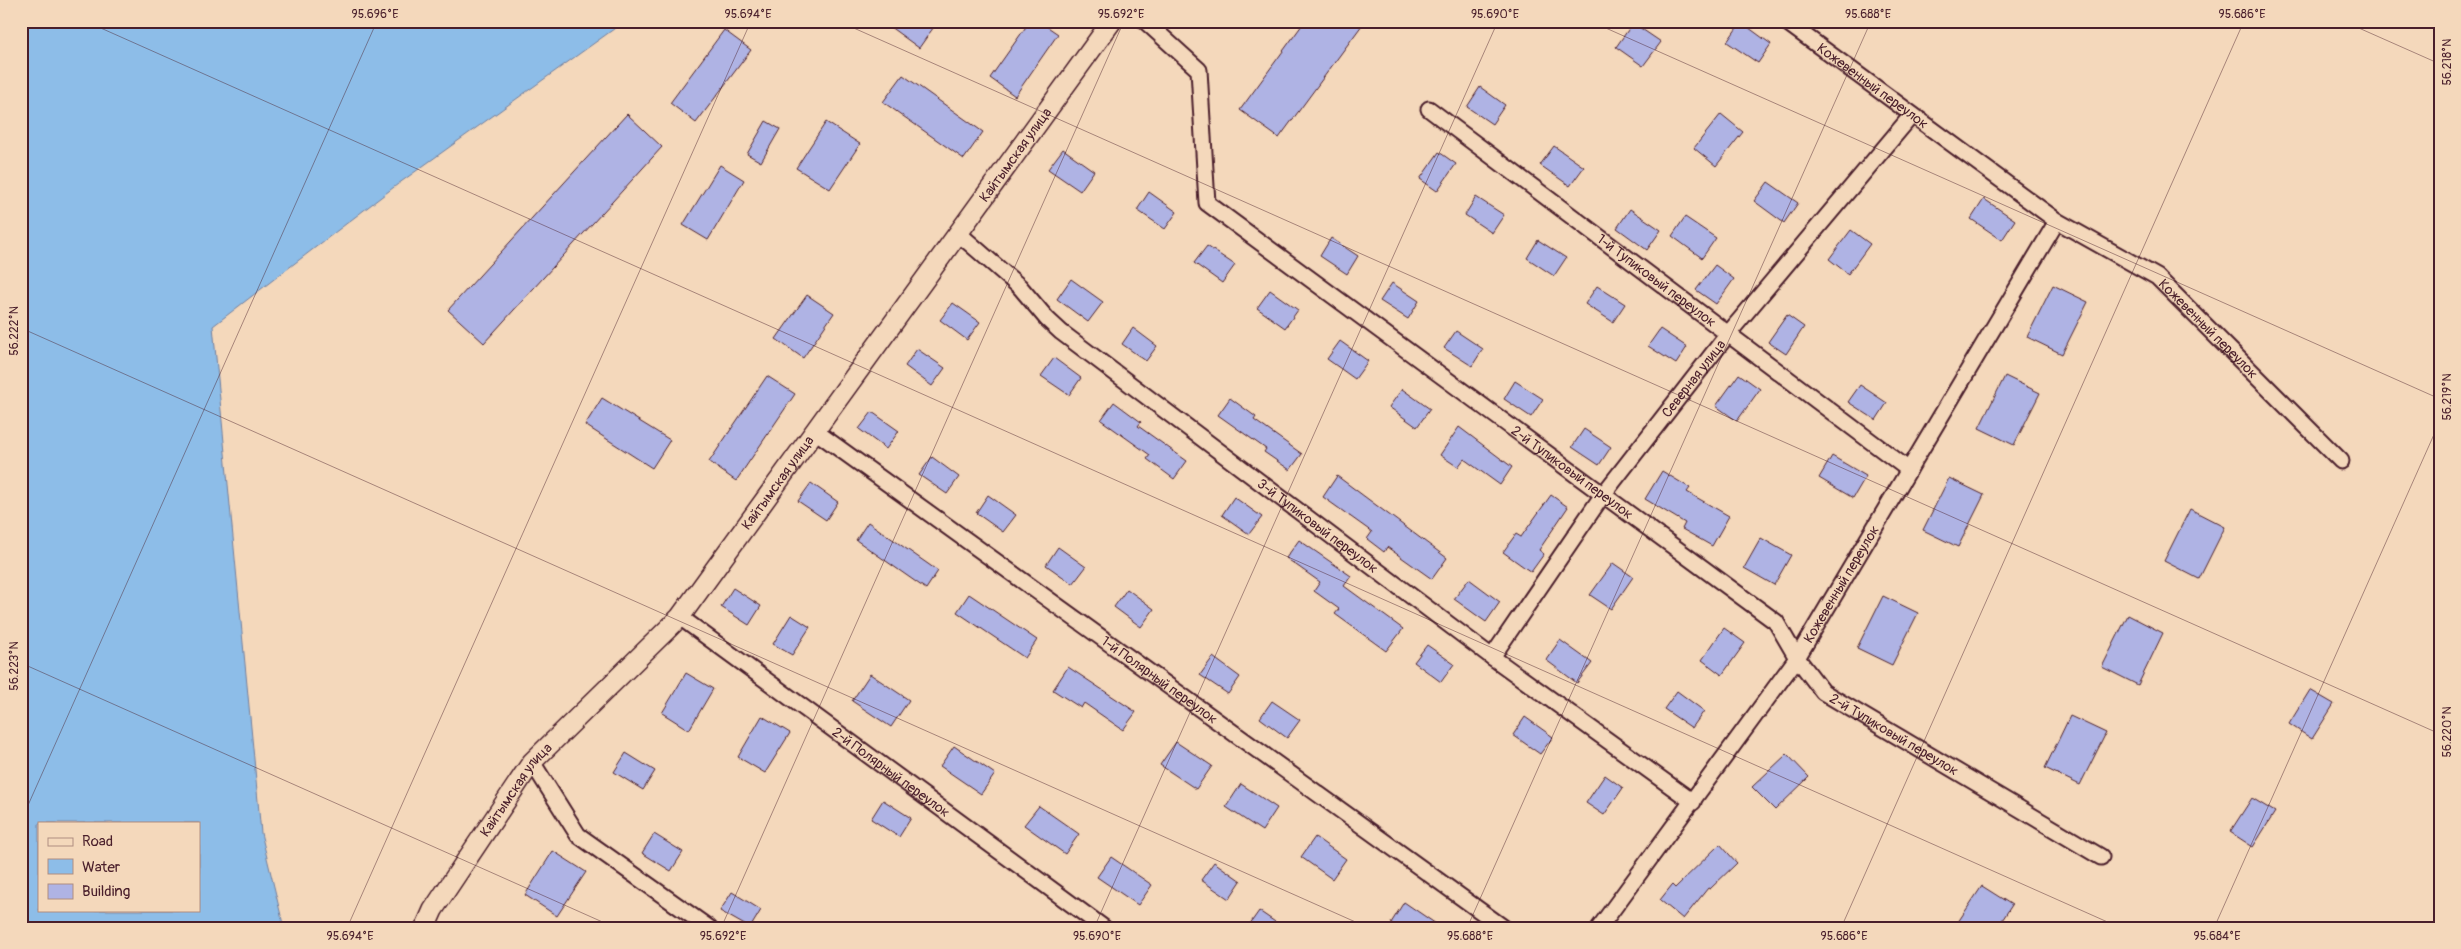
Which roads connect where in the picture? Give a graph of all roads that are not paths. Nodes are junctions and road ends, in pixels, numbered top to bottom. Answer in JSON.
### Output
{"nodes":[{"id":1,"x":1112,"y":21,"type":"edge"},
{"id":2,"x":1145,"y":21,"type":"edge"},
{"id":3,"x":1785,"y":21,"type":"edge"},
{"id":4,"x":1429,"y":109,"type":"dead end"},
{"id":5,"x":1912,"y":115,"type":"junction"},
{"id":6,"x":2057,"y":221,"type":"junction"},
{"id":7,"x":958,"y":233,"type":"junction"},
{"id":8,"x":1728,"y":334,"type":"junction"},
{"id":9,"x":815,"y":431,"type":"junction"},
{"id":10,"x":2341,"y":461,"type":"dead end"},
{"id":11,"x":1909,"y":470,"type":"junction"},
{"id":12,"x":1602,"y":496,"type":"junction"},
{"id":13,"x":680,"y":617,"type":"junction"},
{"id":14,"x":1492,"y":657,"type":"junction"},
{"id":15,"x":1797,"y":658,"type":"junction"},
{"id":16,"x":532,"y":762,"type":"junction"},
{"id":17,"x":1693,"y":802,"type":"junction"},
{"id":18,"x":2101,"y":857,"type":"dead end"},
{"id":19,"x":425,"y":928,"type":"edge"},
{"id":20,"x":708,"y":928,"type":"edge"},
{"id":21,"x":1104,"y":928,"type":"edge"},
{"id":22,"x":1504,"y":928,"type":"edge"},
{"id":23,"x":1599,"y":928,"type":"edge"}],
"edges":[{"from":1,"to":7,"type":"street","name":"Кайтымская улица"},
{"from":2,"to":12,"type":"street","name":"2-й Тупиковый переулок"},
{"from":3,"to":5,"type":"street","name":"Кожевенный переулок"},
{"from":4,"to":8,"type":"street","name":"1-й Тупиковый переулок"},
{"from":5,"to":6,"type":"street","name":"Кожевенный переулок"},
{"from":5,"to":8,"type":"street","name":"Северная улица"},
{"from":6,"to":10,"type":"street","name":"Кожевенный переулок"},
{"from":6,"to":11,"type":"street","name":"Кожевенный переулок"},
{"from":7,"to":9,"type":"street","name":"Кайтымская улица"},
{"from":7,"to":14,"type":"street","name":"3-й Тупиковый переулок"},
{"from":8,"to":11,"type":"street","name":"1-й Тупиковый переулок"},
{"from":8,"to":12,"type":"street","name":"Северная улица"},
{"from":9,"to":13,"type":"street","name":"Кайтымская улица"},
{"from":9,"to":22,"type":"street","name":"1-й Полярный переулок"},
{"from":11,"to":15,"type":"street","name":"Кожевенный переулок"},
{"from":12,"to":14,"type":"street","name":"Северная улица"},
{"from":12,"to":15,"type":"street","name":"2-й Тупиковый переулок"},
{"from":13,"to":16,"type":"street","name":"Кайтымская улица"},
{"from":13,"to":21,"type":"street","name":"2-й Полярный переулок"},
{"from":14,"to":17,"type":"street","name":"3-й Тупиковый переулок"},
{"from":15,"to":17,"type":"street","name":"Кожевенный переулок"},
{"from":15,"to":18,"type":"street","name":"2-й Тупиковый переулок"},
{"from":16,"to":19,"type":"street","name":"Кайтымская улица"},
{"from":16,"to":20,"type":"street"},
{"from":17,"to":23,"type":"street","name":"Кожевенный переулок"}]}
